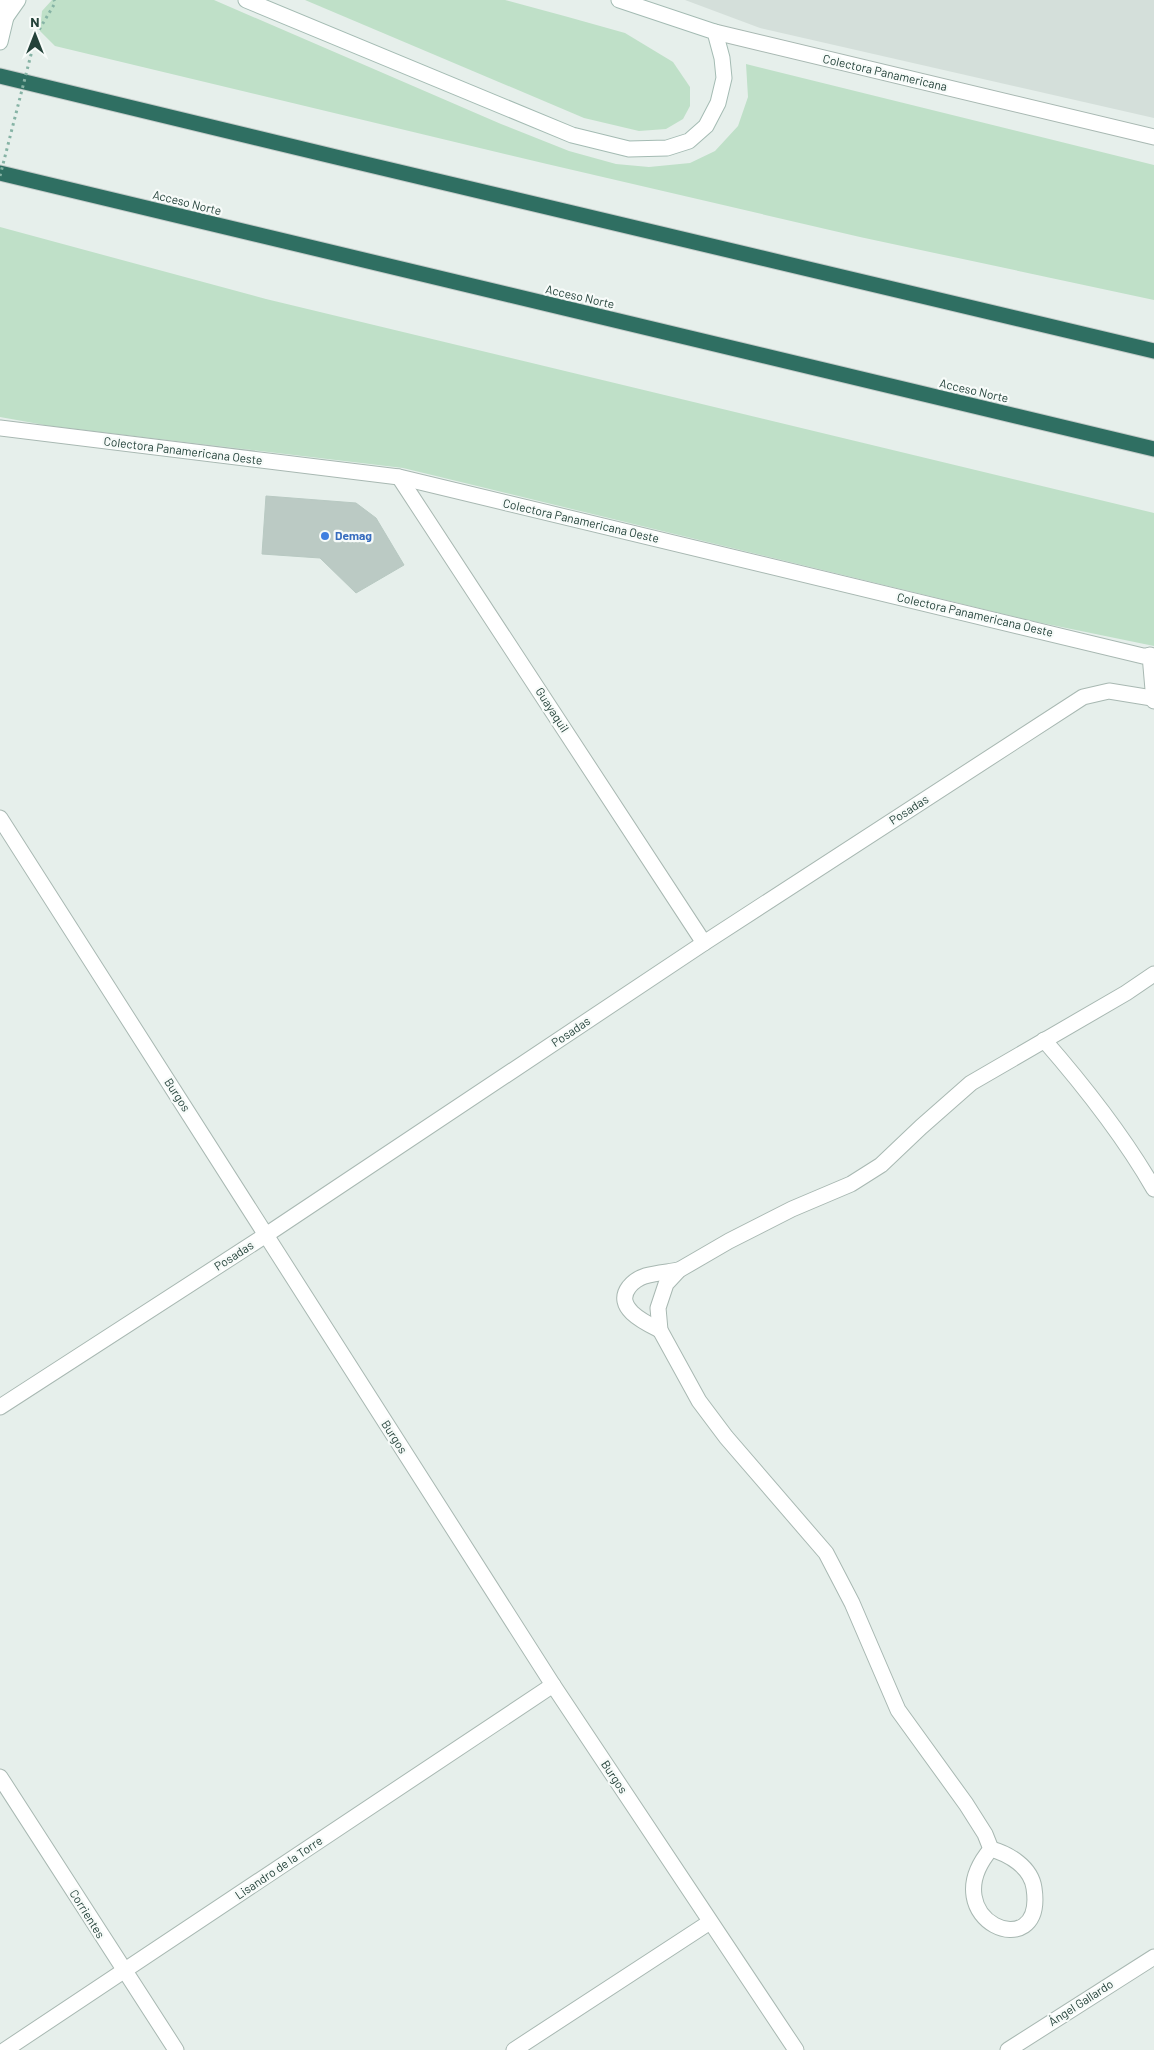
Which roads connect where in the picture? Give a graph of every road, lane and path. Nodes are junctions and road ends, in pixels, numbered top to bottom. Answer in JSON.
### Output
{"nodes":[{"id":1,"x":4,"y":0,"type":"edge"},
{"id":2,"x":18,"y":0,"type":"edge"},
{"id":3,"x":54,"y":0,"type":"edge"},
{"id":4,"x":246,"y":0,"type":"edge"},
{"id":5,"x":619,"y":0,"type":"edge"},
{"id":6,"x":5,"y":19,"type":"junction"},
{"id":7,"x":715,"y":32,"type":"junction"},
{"id":8,"x":0,"y":42,"type":"edge"},
{"id":9,"x":0,"y":76,"type":"edge"},
{"id":10,"x":1154,"y":137,"type":"edge"},
{"id":11,"x":0,"y":174,"type":"edge"},
{"id":12,"x":1154,"y":351,"type":"edge"},
{"id":13,"x":0,"y":428,"type":"edge"},
{"id":14,"x":1154,"y":449,"type":"edge"},
{"id":15,"x":399,"y":477,"type":"junction"},
{"id":16,"x":1152,"y":656,"type":"edge"},
{"id":17,"x":1153,"y":700,"type":"edge"},
{"id":18,"x":0,"y":818,"type":"edge"},
{"id":19,"x":704,"y":943,"type":"junction"},
{"id":20,"x":1154,"y":974,"type":"edge"},
{"id":21,"x":1044,"y":1040,"type":"junction"},
{"id":22,"x":1154,"y":1189,"type":"edge"},
{"id":23,"x":266,"y":1235,"type":"junction"},
{"id":24,"x":679,"y":1270,"type":"junction"},
{"id":25,"x":660,"y":1330,"type":"junction"},
{"id":26,"x":0,"y":1407,"type":"edge"},
{"id":27,"x":553,"y":1685,"type":"junction"},
{"id":28,"x":0,"y":1777,"type":"edge"},
{"id":29,"x":991,"y":1849,"type":"junction"},
{"id":30,"x":710,"y":1922,"type":"junction"},
{"id":31,"x":1154,"y":1957,"type":"edge"},
{"id":32,"x":124,"y":1972,"type":"junction"},
{"id":33,"x":5,"y":2050,"type":"edge"},
{"id":34,"x":176,"y":2050,"type":"edge"},
{"id":35,"x":514,"y":2050,"type":"edge"},
{"id":36,"x":796,"y":2050,"type":"edge"},
{"id":37,"x":1008,"y":2050,"type":"edge"}],
"edges":[{"from":1,"to":6,"type":"street"},
{"from":2,"to":6,"type":"street"},
{"from":3,"to":11,"type":"path","bridge":true},
{"from":4,"to":7,"type":"street"},
{"from":5,"to":7,"type":"street","name":"Colectora Panamericana"},
{"from":6,"to":8,"type":"street"},
{"from":7,"to":10,"type":"street","name":"Colectora Panamericana"},
{"from":9,"to":12,"type":"highway"},
{"from":11,"to":14,"type":"highway","name":"Acceso Norte"},
{"from":13,"to":15,"type":"street","name":"Colectora Panamericana Oeste"},
{"from":15,"to":16,"type":"street","name":"Colectora Panamericana Oeste"},
{"from":15,"to":19,"type":"street","name":"Guayaquil"},
{"from":16,"to":17,"type":"street"},
{"from":17,"to":19,"type":"street","name":"Posadas"},
{"from":18,"to":23,"type":"street","name":"Burgos"},
{"from":19,"to":23,"type":"street","name":"Posadas"},
{"from":20,"to":21,"type":"street"},
{"from":21,"to":22,"type":"street"},
{"from":21,"to":24,"type":"street"},
{"from":23,"to":26,"type":"street","name":"Posadas"},
{"from":23,"to":27,"type":"street","name":"Burgos"},
{"from":24,"to":25,"type":"street"},
{"from":24,"to":25,"type":"street"},
{"from":25,"to":29,"type":"street"},
{"from":27,"to":30,"type":"street","name":"Burgos"},
{"from":27,"to":32,"type":"street","name":"Lisandro de la Torre"},
{"from":28,"to":32,"type":"street","name":"Corrientes"},
{"from":29,"to":29,"type":"street"},
{"from":30,"to":35,"type":"street"},
{"from":30,"to":36,"type":"street","name":"Burgos"},
{"from":31,"to":37,"type":"street","name":"Ángel Gallardo"},
{"from":32,"to":33,"type":"street","name":"Lisandro de la Torre"},
{"from":32,"to":34,"type":"street","name":"Corrientes"}]}
